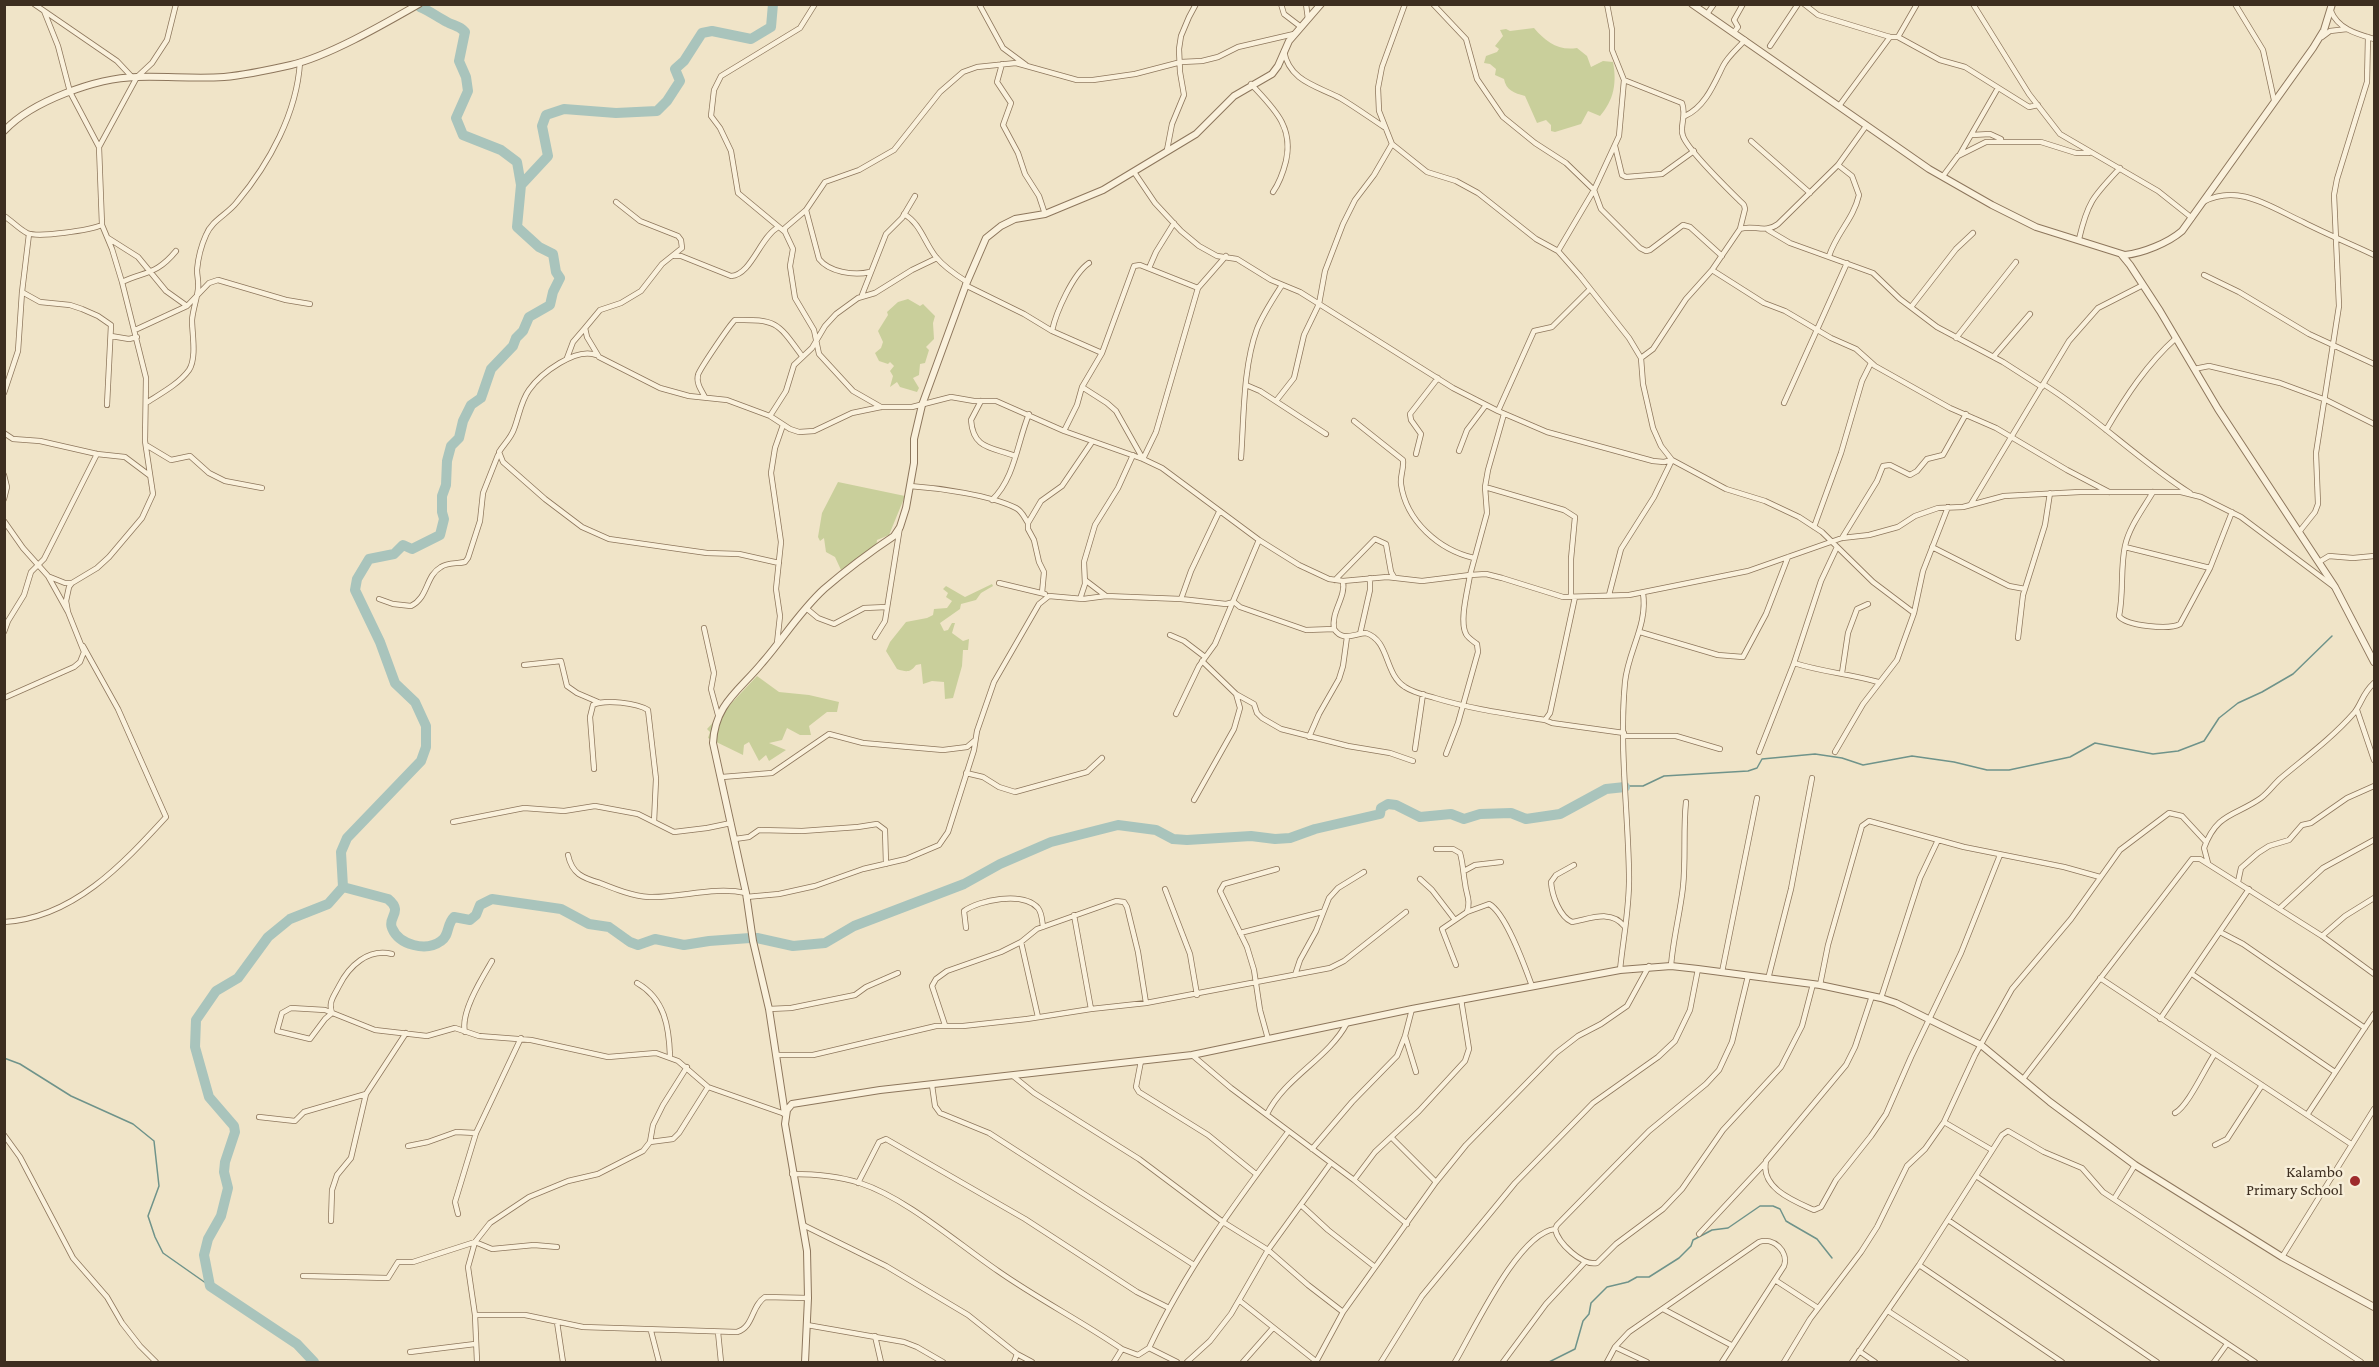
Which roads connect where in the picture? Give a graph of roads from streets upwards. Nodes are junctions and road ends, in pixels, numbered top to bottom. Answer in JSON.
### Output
{"nodes":[{"id":1,"x":34,"y":4,"type":"edge"},
{"id":2,"x":176,"y":4,"type":"edge"},
{"id":3,"x":418,"y":4,"type":"edge"},
{"id":4,"x":814,"y":4,"type":"edge"},
{"id":5,"x":979,"y":4,"type":"edge"},
{"id":6,"x":1196,"y":4,"type":"edge"},
{"id":7,"x":1281,"y":4,"type":"edge"},
{"id":8,"x":1306,"y":4,"type":"edge"},
{"id":9,"x":1321,"y":4,"type":"edge"},
{"id":10,"x":1405,"y":4,"type":"edge"},
{"id":11,"x":1433,"y":4,"type":"edge"},
{"id":12,"x":1606,"y":4,"type":"edge"},
{"id":13,"x":1692,"y":4,"type":"edge"},
{"id":14,"x":1714,"y":4,"type":"edge"},
{"id":15,"x":1743,"y":4,"type":"edge"},
{"id":16,"x":1798,"y":4,"type":"edge"},
{"id":17,"x":1804,"y":4,"type":"edge"},
{"id":18,"x":1917,"y":4,"type":"edge"},
{"id":19,"x":1973,"y":4,"type":"edge"},
{"id":20,"x":2235,"y":4,"type":"edge"},
{"id":21,"x":2332,"y":8,"type":"edge"},
{"id":22,"x":44,"y":11,"type":"junction"},
{"id":23,"x":1707,"y":14,"type":"junction"},
{"id":24,"x":1308,"y":19,"type":"junction"},
{"id":25,"x":1301,"y":27,"type":"junction"},
{"id":26,"x":2347,"y":29,"type":"junction"},
{"id":27,"x":1734,"y":32,"type":"junction"},
{"id":28,"x":1294,"y":34,"type":"junction"},
{"id":29,"x":1890,"y":37,"type":"junction"},
{"id":30,"x":1898,"y":37,"type":"junction"},
{"id":31,"x":2368,"y":37,"type":"junction"},
{"id":32,"x":2319,"y":39,"type":"junction"},
{"id":33,"x":2374,"y":39,"type":"edge"},
{"id":34,"x":1746,"y":40,"type":"junction"},
{"id":35,"x":1770,"y":46,"type":"dead end"},
{"id":36,"x":1284,"y":49,"type":"junction"},
{"id":37,"x":300,"y":62,"type":"junction"},
{"id":38,"x":1181,"y":62,"type":"junction"},
{"id":39,"x":1002,"y":64,"type":"junction"},
{"id":40,"x":1026,"y":65,"type":"junction"},
{"id":41,"x":135,"y":77,"type":"junction"},
{"id":42,"x":1624,"y":80,"type":"junction"},
{"id":43,"x":1251,"y":84,"type":"junction"},
{"id":44,"x":1998,"y":88,"type":"junction"},
{"id":45,"x":70,"y":92,"type":"junction"},
{"id":46,"x":2274,"y":100,"type":"junction"},
{"id":47,"x":2038,"y":105,"type":"junction"},
{"id":48,"x":1839,"y":106,"type":"junction"},
{"id":49,"x":1685,"y":116,"type":"junction"},
{"id":50,"x":1980,"y":121,"type":"junction"},
{"id":51,"x":1866,"y":126,"type":"junction"},
{"id":52,"x":1385,"y":128,"type":"junction"},
{"id":53,"x":4,"y":131,"type":"edge"},
{"id":54,"x":1990,"y":134,"type":"junction"},
{"id":55,"x":1972,"y":135,"type":"junction"},
{"id":56,"x":1751,"y":141,"type":"dead end"},
{"id":57,"x":2003,"y":141,"type":"junction"},
{"id":58,"x":1392,"y":144,"type":"junction"},
{"id":59,"x":1615,"y":146,"type":"junction"},
{"id":60,"x":99,"y":147,"type":"junction"},
{"id":61,"x":1167,"y":150,"type":"junction"},
{"id":62,"x":1694,"y":151,"type":"junction"},
{"id":63,"x":2089,"y":153,"type":"junction"},
{"id":64,"x":1958,"y":156,"type":"junction"},
{"id":65,"x":1838,"y":165,"type":"junction"},
{"id":66,"x":2120,"y":168,"type":"junction"},
{"id":67,"x":1134,"y":172,"type":"junction"},
{"id":68,"x":1943,"y":176,"type":"junction"},
{"id":69,"x":1594,"y":190,"type":"junction"},
{"id":70,"x":1273,"y":192,"type":"dead end"},
{"id":71,"x":1810,"y":193,"type":"junction"},
{"id":72,"x":915,"y":196,"type":"dead end"},
{"id":73,"x":616,"y":202,"type":"dead end"},
{"id":74,"x":2202,"y":203,"type":"junction"},
{"id":75,"x":806,"y":210,"type":"junction"},
{"id":76,"x":904,"y":214,"type":"junction"},
{"id":77,"x":1045,"y":214,"type":"junction"},
{"id":78,"x":4,"y":216,"type":"edge"},
{"id":79,"x":2192,"y":218,"type":"junction"},
{"id":80,"x":1174,"y":223,"type":"junction"},
{"id":81,"x":102,"y":225,"type":"junction"},
{"id":82,"x":777,"y":228,"type":"junction"},
{"id":83,"x":1740,"y":229,"type":"junction"},
{"id":84,"x":1768,"y":230,"type":"junction"},
{"id":85,"x":785,"y":232,"type":"junction"},
{"id":86,"x":1973,"y":233,"type":"dead end"},
{"id":87,"x":29,"y":234,"type":"junction"},
{"id":88,"x":107,"y":237,"type":"junction"},
{"id":89,"x":2337,"y":238,"type":"junction"},
{"id":90,"x":2079,"y":239,"type":"junction"},
{"id":91,"x":176,"y":251,"type":"dead end"},
{"id":92,"x":1558,"y":251,"type":"junction"},
{"id":93,"x":2121,"y":254,"type":"junction"},
{"id":94,"x":2374,"y":255,"type":"edge"},
{"id":95,"x":674,"y":256,"type":"junction"},
{"id":96,"x":1226,"y":256,"type":"junction"},
{"id":97,"x":1722,"y":256,"type":"junction"},
{"id":98,"x":1829,"y":256,"type":"junction"},
{"id":99,"x":937,"y":258,"type":"junction"},
{"id":100,"x":2016,"y":262,"type":"dead end"},
{"id":101,"x":1089,"y":263,"type":"dead end"},
{"id":102,"x":1847,"y":263,"type":"junction"},
{"id":103,"x":1149,"y":268,"type":"junction"},
{"id":104,"x":1712,"y":270,"type":"junction"},
{"id":105,"x":151,"y":272,"type":"junction"},
{"id":106,"x":870,"y":272,"type":"junction"},
{"id":107,"x":2204,"y":275,"type":"dead end"},
{"id":108,"x":122,"y":282,"type":"junction"},
{"id":109,"x":966,"y":283,"type":"junction"},
{"id":110,"x":1282,"y":285,"type":"junction"},
{"id":111,"x":2143,"y":285,"type":"junction"},
{"id":112,"x":1198,"y":288,"type":"junction"},
{"id":113,"x":1590,"y":289,"type":"junction"},
{"id":114,"x":22,"y":292,"type":"junction"},
{"id":115,"x":862,"y":296,"type":"junction"},
{"id":116,"x":197,"y":298,"type":"junction"},
{"id":117,"x":310,"y":304,"type":"dead end"},
{"id":118,"x":1319,"y":304,"type":"junction"},
{"id":119,"x":187,"y":306,"type":"junction"},
{"id":120,"x":1911,"y":308,"type":"junction"},
{"id":121,"x":2030,"y":314,"type":"dead end"},
{"id":122,"x":585,"y":328,"type":"junction"},
{"id":123,"x":135,"y":330,"type":"junction"},
{"id":124,"x":1052,"y":331,"type":"junction"},
{"id":125,"x":1818,"y":331,"type":"junction"},
{"id":126,"x":111,"y":336,"type":"junction"},
{"id":127,"x":137,"y":337,"type":"junction"},
{"id":128,"x":1956,"y":338,"type":"junction"},
{"id":129,"x":2176,"y":338,"type":"junction"},
{"id":130,"x":817,"y":339,"type":"junction"},
{"id":131,"x":2334,"y":347,"type":"junction"},
{"id":132,"x":1102,"y":353,"type":"junction"},
{"id":133,"x":802,"y":356,"type":"junction"},
{"id":134,"x":1994,"y":356,"type":"junction"},
{"id":135,"x":599,"y":357,"type":"junction"},
{"id":136,"x":1641,"y":358,"type":"junction"},
{"id":137,"x":566,"y":359,"type":"junction"},
{"id":138,"x":1871,"y":363,"type":"junction"},
{"id":139,"x":2374,"y":364,"type":"edge"},
{"id":140,"x":2194,"y":369,"type":"junction"},
{"id":141,"x":1438,"y":378,"type":"junction"},
{"id":142,"x":1246,"y":385,"type":"junction"},
{"id":143,"x":2042,"y":385,"type":"junction"},
{"id":144,"x":1082,"y":387,"type":"junction"},
{"id":145,"x":4,"y":393,"type":"edge"},
{"id":146,"x":705,"y":397,"type":"junction"},
{"id":147,"x":981,"y":400,"type":"junction"},
{"id":148,"x":2326,"y":400,"type":"junction"},
{"id":149,"x":1276,"y":401,"type":"junction"},
{"id":150,"x":1784,"y":403,"type":"dead end"},
{"id":151,"x":146,"y":404,"type":"junction"},
{"id":152,"x":107,"y":405,"type":"dead end"},
{"id":153,"x":921,"y":405,"type":"junction"},
{"id":154,"x":1485,"y":405,"type":"junction"},
{"id":155,"x":881,"y":407,"type":"junction"},
{"id":156,"x":1498,"y":411,"type":"junction"},
{"id":157,"x":1029,"y":414,"type":"junction"},
{"id":158,"x":1504,"y":414,"type":"junction"},
{"id":159,"x":1966,"y":414,"type":"junction"},
{"id":160,"x":770,"y":416,"type":"junction"},
{"id":161,"x":1354,"y":421,"type":"dead end"},
{"id":162,"x":2374,"y":424,"type":"edge"},
{"id":163,"x":783,"y":425,"type":"junction"},
{"id":164,"x":2106,"y":430,"type":"junction"},
{"id":165,"x":1064,"y":431,"type":"junction"},
{"id":166,"x":4,"y":433,"type":"edge"},
{"id":167,"x":1326,"y":434,"type":"dead end"},
{"id":168,"x":2013,"y":438,"type":"junction"},
{"id":169,"x":1092,"y":442,"type":"junction"},
{"id":170,"x":146,"y":445,"type":"junction"},
{"id":171,"x":1459,"y":451,"type":"dead end"},
{"id":172,"x":499,"y":452,"type":"junction"},
{"id":173,"x":98,"y":453,"type":"junction"},
{"id":174,"x":1416,"y":454,"type":"dead end"},
{"id":175,"x":1133,"y":455,"type":"junction"},
{"id":176,"x":1015,"y":456,"type":"junction"},
{"id":177,"x":1241,"y":458,"type":"dead end"},
{"id":178,"x":1143,"y":459,"type":"junction"},
{"id":179,"x":1672,"y":460,"type":"junction"},
{"id":180,"x":4,"y":475,"type":"edge"},
{"id":181,"x":149,"y":475,"type":"junction"},
{"id":182,"x":910,"y":486,"type":"junction"},
{"id":183,"x":1485,"y":487,"type":"junction"},
{"id":184,"x":262,"y":488,"type":"dead end"},
{"id":185,"x":2153,"y":492,"type":"junction"},
{"id":186,"x":2050,"y":493,"type":"junction"},
{"id":187,"x":2110,"y":493,"type":"junction"},
{"id":188,"x":2191,"y":493,"type":"junction"},
{"id":189,"x":4,"y":499,"type":"edge"},
{"id":190,"x":992,"y":500,"type":"junction"},
{"id":191,"x":1971,"y":504,"type":"junction"},
{"id":192,"x":1948,"y":507,"type":"junction"},
{"id":193,"x":1219,"y":512,"type":"junction"},
{"id":194,"x":2232,"y":512,"type":"junction"},
{"id":195,"x":4,"y":521,"type":"edge"},
{"id":196,"x":1028,"y":523,"type":"junction"},
{"id":197,"x":1814,"y":527,"type":"junction"},
{"id":198,"x":900,"y":528,"type":"junction"},
{"id":199,"x":2299,"y":532,"type":"junction"},
{"id":200,"x":1842,"y":538,"type":"junction"},
{"id":201,"x":1259,"y":540,"type":"junction"},
{"id":202,"x":1832,"y":541,"type":"junction"},
{"id":203,"x":1837,"y":547,"type":"junction"},
{"id":204,"x":1932,"y":547,"type":"junction"},
{"id":205,"x":2125,"y":547,"type":"junction"},
{"id":206,"x":2374,"y":556,"type":"edge"},
{"id":207,"x":1788,"y":557,"type":"junction"},
{"id":208,"x":1474,"y":558,"type":"junction"},
{"id":209,"x":2319,"y":562,"type":"junction"},
{"id":210,"x":779,"y":563,"type":"junction"},
{"id":211,"x":40,"y":565,"type":"junction"},
{"id":212,"x":2210,"y":568,"type":"junction"},
{"id":213,"x":1470,"y":575,"type":"junction"},
{"id":214,"x":48,"y":576,"type":"junction"},
{"id":215,"x":1394,"y":577,"type":"junction"},
{"id":216,"x":1370,"y":578,"type":"junction"},
{"id":217,"x":1085,"y":580,"type":"junction"},
{"id":218,"x":1335,"y":580,"type":"junction"},
{"id":219,"x":1343,"y":581,"type":"junction"},
{"id":220,"x":72,"y":583,"type":"junction"},
{"id":221,"x":999,"y":584,"type":"dead end"},
{"id":222,"x":2335,"y":587,"type":"junction"},
{"id":223,"x":2025,"y":590,"type":"junction"},
{"id":224,"x":1643,"y":593,"type":"junction"},
{"id":225,"x":1042,"y":594,"type":"junction"},
{"id":226,"x":1053,"y":595,"type":"junction"},
{"id":227,"x":1609,"y":595,"type":"junction"},
{"id":228,"x":1106,"y":596,"type":"junction"},
{"id":229,"x":1573,"y":597,"type":"junction"},
{"id":230,"x":380,"y":599,"type":"dead end"},
{"id":231,"x":1080,"y":599,"type":"junction"},
{"id":232,"x":1181,"y":599,"type":"junction"},
{"id":233,"x":1234,"y":602,"type":"junction"},
{"id":234,"x":1868,"y":604,"type":"dead end"},
{"id":235,"x":887,"y":606,"type":"junction"},
{"id":236,"x":806,"y":608,"type":"junction"},
{"id":237,"x":68,"y":612,"type":"junction"},
{"id":238,"x":1914,"y":613,"type":"junction"},
{"id":239,"x":704,"y":628,"type":"dead end"},
{"id":240,"x":1334,"y":629,"type":"junction"},
{"id":241,"x":4,"y":632,"type":"edge"},
{"id":242,"x":1640,"y":632,"type":"junction"},
{"id":243,"x":1360,"y":634,"type":"junction"},
{"id":244,"x":1170,"y":635,"type":"dead end"},
{"id":245,"x":875,"y":637,"type":"dead end"},
{"id":246,"x":1347,"y":637,"type":"junction"},
{"id":247,"x":2018,"y":638,"type":"dead end"},
{"id":248,"x":777,"y":643,"type":"junction"},
{"id":249,"x":83,"y":646,"type":"junction"},
{"id":250,"x":1203,"y":659,"type":"junction"},
{"id":251,"x":2374,"y":662,"type":"edge"},
{"id":252,"x":1794,"y":663,"type":"junction"},
{"id":253,"x":524,"y":665,"type":"dead end"},
{"id":254,"x":1842,"y":673,"type":"junction"},
{"id":255,"x":1878,"y":682,"type":"junction"},
{"id":256,"x":2374,"y":683,"type":"edge"},
{"id":257,"x":1236,"y":693,"type":"junction"},
{"id":258,"x":1423,"y":694,"type":"junction"},
{"id":259,"x":4,"y":698,"type":"edge"},
{"id":260,"x":601,"y":703,"type":"junction"},
{"id":261,"x":1463,"y":706,"type":"junction"},
{"id":262,"x":2357,"y":710,"type":"junction"},
{"id":263,"x":1176,"y":714,"type":"dead end"},
{"id":264,"x":718,"y":716,"type":"junction"},
{"id":265,"x":1545,"y":720,"type":"junction"},
{"id":266,"x":1624,"y":735,"type":"junction"},
{"id":267,"x":1309,"y":737,"type":"junction"},
{"id":268,"x":974,"y":741,"type":"junction"},
{"id":269,"x":1415,"y":749,"type":"dead end"},
{"id":270,"x":1720,"y":749,"type":"dead end"},
{"id":271,"x":1759,"y":752,"type":"dead end"},
{"id":272,"x":1835,"y":752,"type":"dead end"},
{"id":273,"x":1446,"y":754,"type":"dead end"},
{"id":274,"x":1102,"y":758,"type":"dead end"},
{"id":275,"x":2374,"y":760,"type":"edge"},
{"id":276,"x":1413,"y":761,"type":"dead end"},
{"id":277,"x":594,"y":769,"type":"dead end"},
{"id":278,"x":966,"y":773,"type":"junction"},
{"id":279,"x":722,"y":777,"type":"junction"},
{"id":280,"x":1812,"y":778,"type":"dead end"},
{"id":281,"x":2374,"y":786,"type":"edge"},
{"id":282,"x":1757,"y":798,"type":"dead end"},
{"id":283,"x":1194,"y":800,"type":"dead end"},
{"id":284,"x":1686,"y":802,"type":"dead end"},
{"id":285,"x":453,"y":822,"type":"dead end"},
{"id":286,"x":654,"y":822,"type":"junction"},
{"id":287,"x":731,"y":823,"type":"junction"},
{"id":288,"x":735,"y":839,"type":"junction"},
{"id":289,"x":1938,"y":840,"type":"junction"},
{"id":290,"x":2374,"y":840,"type":"edge"},
{"id":291,"x":2206,"y":842,"type":"junction"},
{"id":292,"x":1436,"y":849,"type":"dead end"},
{"id":293,"x":568,"y":855,"type":"dead end"},
{"id":294,"x":2000,"y":855,"type":"junction"},
{"id":295,"x":1502,"y":862,"type":"dead end"},
{"id":296,"x":886,"y":864,"type":"junction"},
{"id":297,"x":1574,"y":865,"type":"dead end"},
{"id":298,"x":2210,"y":865,"type":"junction"},
{"id":299,"x":1277,"y":869,"type":"dead end"},
{"id":300,"x":1464,"y":871,"type":"junction"},
{"id":301,"x":1364,"y":872,"type":"dead end"},
{"id":302,"x":2100,"y":878,"type":"junction"},
{"id":303,"x":1420,"y":879,"type":"dead end"},
{"id":304,"x":2238,"y":882,"type":"junction"},
{"id":305,"x":1165,"y":889,"type":"dead end"},
{"id":306,"x":2249,"y":889,"type":"junction"},
{"id":307,"x":746,"y":895,"type":"junction"},
{"id":308,"x":2374,"y":898,"type":"edge"},
{"id":309,"x":1470,"y":900,"type":"junction"},
{"id":310,"x":1480,"y":906,"type":"junction"},
{"id":311,"x":2280,"y":908,"type":"junction"},
{"id":312,"x":1322,"y":912,"type":"junction"},
{"id":313,"x":1406,"y":912,"type":"dead end"},
{"id":314,"x":1467,"y":912,"type":"junction"},
{"id":315,"x":1074,"y":915,"type":"junction"},
{"id":316,"x":1455,"y":920,"type":"junction"},
{"id":317,"x":4,"y":922,"type":"edge"},
{"id":318,"x":1624,"y":926,"type":"junction"},
{"id":319,"x":1043,"y":927,"type":"junction"},
{"id":320,"x":966,"y":928,"type":"dead end"},
{"id":321,"x":2220,"y":932,"type":"junction"},
{"id":322,"x":1240,"y":933,"type":"junction"},
{"id":323,"x":2322,"y":936,"type":"junction"},
{"id":324,"x":1022,"y":942,"type":"junction"},
{"id":325,"x":392,"y":954,"type":"dead end"},
{"id":326,"x":492,"y":961,"type":"dead end"},
{"id":327,"x":1456,"y":965,"type":"dead end"},
{"id":328,"x":1649,"y":966,"type":"junction"},
{"id":329,"x":1671,"y":966,"type":"junction"},
{"id":330,"x":1698,"y":969,"type":"junction"},
{"id":331,"x":1620,"y":970,"type":"junction"},
{"id":332,"x":1722,"y":972,"type":"junction"},
{"id":333,"x":898,"y":973,"type":"dead end"},
{"id":334,"x":2192,"y":974,"type":"junction"},
{"id":335,"x":2374,"y":974,"type":"edge"},
{"id":336,"x":1295,"y":975,"type":"junction"},
{"id":337,"x":1748,"y":976,"type":"junction"},
{"id":338,"x":1768,"y":978,"type":"junction"},
{"id":339,"x":2100,"y":978,"type":"junction"},
{"id":340,"x":1257,"y":982,"type":"junction"},
{"id":341,"x":637,"y":983,"type":"dead end"},
{"id":342,"x":1817,"y":985,"type":"junction"},
{"id":343,"x":1532,"y":986,"type":"junction"},
{"id":344,"x":1197,"y":994,"type":"junction"},
{"id":345,"x":1872,"y":996,"type":"junction"},
{"id":346,"x":1881,"y":998,"type":"junction"},
{"id":347,"x":1461,"y":999,"type":"junction"},
{"id":348,"x":1146,"y":1003,"type":"junction"},
{"id":349,"x":1412,"y":1008,"type":"junction"},
{"id":350,"x":769,"y":1009,"type":"junction"},
{"id":351,"x":1091,"y":1009,"type":"junction"},
{"id":352,"x":332,"y":1013,"type":"junction"},
{"id":353,"x":2374,"y":1014,"type":"edge"},
{"id":354,"x":1038,"y":1017,"type":"junction"},
{"id":355,"x":2160,"y":1019,"type":"junction"},
{"id":356,"x":1930,"y":1020,"type":"junction"},
{"id":357,"x":1347,"y":1023,"type":"junction"},
{"id":358,"x":945,"y":1025,"type":"junction"},
{"id":359,"x":2365,"y":1028,"type":"junction"},
{"id":360,"x":465,"y":1032,"type":"junction"},
{"id":361,"x":406,"y":1033,"type":"junction"},
{"id":362,"x":1405,"y":1036,"type":"junction"},
{"id":363,"x":521,"y":1038,"type":"junction"},
{"id":364,"x":1268,"y":1039,"type":"junction"},
{"id":365,"x":1981,"y":1045,"type":"junction"},
{"id":366,"x":1192,"y":1054,"type":"junction"},
{"id":367,"x":777,"y":1055,"type":"junction"},
{"id":368,"x":2214,"y":1055,"type":"junction"},
{"id":369,"x":669,"y":1056,"type":"junction"},
{"id":370,"x":1141,"y":1061,"type":"junction"},
{"id":371,"x":687,"y":1067,"type":"junction"},
{"id":372,"x":1416,"y":1072,"type":"dead end"},
{"id":373,"x":2335,"y":1072,"type":"junction"},
{"id":374,"x":1013,"y":1076,"type":"junction"},
{"id":375,"x":2023,"y":1079,"type":"junction"},
{"id":376,"x":932,"y":1085,"type":"junction"},
{"id":377,"x":2262,"y":1085,"type":"junction"},
{"id":378,"x":708,"y":1087,"type":"junction"},
{"id":379,"x":366,"y":1095,"type":"junction"},
{"id":380,"x":2374,"y":1109,"type":"edge"},
{"id":381,"x":2175,"y":1113,"type":"dead end"},
{"id":382,"x":785,"y":1114,"type":"junction"},
{"id":383,"x":1267,"y":1114,"type":"junction"},
{"id":384,"x":2307,"y":1115,"type":"junction"},
{"id":385,"x":259,"y":1117,"type":"dead end"},
{"id":386,"x":1944,"y":1122,"type":"junction"},
{"id":387,"x":1287,"y":1132,"type":"junction"},
{"id":388,"x":476,"y":1133,"type":"junction"},
{"id":389,"x":4,"y":1136,"type":"edge"},
{"id":390,"x":1392,"y":1138,"type":"junction"},
{"id":391,"x":650,"y":1142,"type":"junction"},
{"id":392,"x":2351,"y":1144,"type":"junction"},
{"id":393,"x":2215,"y":1145,"type":"dead end"},
{"id":394,"x":408,"y":1146,"type":"dead end"},
{"id":395,"x":1312,"y":1149,"type":"junction"},
{"id":396,"x":1992,"y":1150,"type":"junction"},
{"id":397,"x":1766,"y":1161,"type":"junction"},
{"id":398,"x":1331,"y":1163,"type":"junction"},
{"id":399,"x":2135,"y":1166,"type":"junction"},
{"id":400,"x":792,"y":1174,"type":"junction"},
{"id":401,"x":1256,"y":1174,"type":"junction"},
{"id":402,"x":1976,"y":1176,"type":"junction"},
{"id":403,"x":1354,"y":1180,"type":"junction"},
{"id":404,"x":1436,"y":1182,"type":"junction"},
{"id":405,"x":858,"y":1183,"type":"junction"},
{"id":406,"x":2114,"y":1199,"type":"junction"},
{"id":407,"x":1301,"y":1205,"type":"junction"},
{"id":408,"x":458,"y":1214,"type":"dead end"},
{"id":409,"x":1948,"y":1220,"type":"junction"},
{"id":410,"x":331,"y":1221,"type":"dead end"},
{"id":411,"x":1222,"y":1222,"type":"junction"},
{"id":412,"x":1407,"y":1224,"type":"junction"},
{"id":413,"x":803,"y":1225,"type":"junction"},
{"id":414,"x":1555,"y":1229,"type":"junction"},
{"id":415,"x":1699,"y":1234,"type":"dead end"},
{"id":416,"x":475,"y":1242,"type":"junction"},
{"id":417,"x":557,"y":1247,"type":"dead end"},
{"id":418,"x":1268,"y":1250,"type":"junction"},
{"id":419,"x":2282,"y":1257,"type":"junction"},
{"id":420,"x":1586,"y":1262,"type":"junction"},
{"id":421,"x":1194,"y":1265,"type":"junction"},
{"id":422,"x":1919,"y":1265,"type":"junction"},
{"id":423,"x":1375,"y":1267,"type":"junction"},
{"id":424,"x":303,"y":1276,"type":"dead end"},
{"id":425,"x":1775,"y":1280,"type":"junction"},
{"id":426,"x":808,"y":1298,"type":"junction"},
{"id":427,"x":1240,"y":1301,"type":"junction"},
{"id":428,"x":2374,"y":1307,"type":"edge"},
{"id":429,"x":1169,"y":1308,"type":"junction"},
{"id":430,"x":1818,"y":1308,"type":"junction"},
{"id":431,"x":1663,"y":1309,"type":"junction"},
{"id":432,"x":1888,"y":1311,"type":"junction"},
{"id":433,"x":1343,"y":1312,"type":"junction"},
{"id":434,"x":475,"y":1315,"type":"junction"},
{"id":435,"x":557,"y":1322,"type":"junction"},
{"id":436,"x":807,"y":1325,"type":"junction"},
{"id":437,"x":1273,"y":1328,"type":"junction"},
{"id":438,"x":651,"y":1330,"type":"junction"},
{"id":439,"x":718,"y":1332,"type":"junction"},
{"id":440,"x":875,"y":1336,"type":"junction"},
{"id":441,"x":475,"y":1344,"type":"junction"},
{"id":442,"x":2227,"y":1344,"type":"junction"},
{"id":443,"x":1731,"y":1345,"type":"junction"},
{"id":444,"x":1615,"y":1347,"type":"junction"},
{"id":445,"x":1149,"y":1348,"type":"junction"},
{"id":446,"x":1122,"y":1349,"type":"junction"},
{"id":447,"x":1859,"y":1351,"type":"junction"},
{"id":448,"x":410,"y":1352,"type":"dead end"},
{"id":449,"x":1017,"y":1354,"type":"junction"},
{"id":450,"x":156,"y":1362,"type":"edge"},
{"id":451,"x":477,"y":1362,"type":"edge"},
{"id":452,"x":563,"y":1362,"type":"edge"},
{"id":453,"x":660,"y":1362,"type":"edge"},
{"id":454,"x":721,"y":1362,"type":"edge"},
{"id":455,"x":805,"y":1362,"type":"edge"},
{"id":456,"x":881,"y":1362,"type":"edge"},
{"id":457,"x":943,"y":1362,"type":"edge"},
{"id":458,"x":1014,"y":1362,"type":"edge"},
{"id":459,"x":1032,"y":1362,"type":"edge"},
{"id":460,"x":1114,"y":1362,"type":"edge"},
{"id":461,"x":1177,"y":1362,"type":"edge"},
{"id":462,"x":1187,"y":1362,"type":"edge"},
{"id":463,"x":1243,"y":1362,"type":"edge"},
{"id":464,"x":1316,"y":1362,"type":"edge"},
{"id":465,"x":1381,"y":1362,"type":"edge"},
{"id":466,"x":1455,"y":1362,"type":"edge"},
{"id":467,"x":1503,"y":1362,"type":"edge"},
{"id":468,"x":1607,"y":1362,"type":"edge"},
{"id":469,"x":1647,"y":1362,"type":"edge"},
{"id":470,"x":1722,"y":1362,"type":"edge"},
{"id":471,"x":1784,"y":1362,"type":"edge"},
{"id":472,"x":1852,"y":1362,"type":"edge"},
{"id":473,"x":1875,"y":1362,"type":"edge"},
{"id":474,"x":1966,"y":1362,"type":"edge"},
{"id":475,"x":2062,"y":1362,"type":"edge"},
{"id":476,"x":2157,"y":1362,"type":"edge"},
{"id":477,"x":2214,"y":1362,"type":"edge"},
{"id":478,"x":2255,"y":1362,"type":"edge"},
{"id":479,"x":2361,"y":1362,"type":"edge"}],
"edges":[{"from":1,"to":22,"type":"street"},
{"from":2,"to":41,"type":"street"},
{"from":3,"to":37,"type":"street"},
{"from":4,"to":82,"type":"street"},
{"from":5,"to":40,"type":"street"},
{"from":6,"to":38,"type":"street"},
{"from":7,"to":25,"type":"street"},
{"from":8,"to":24,"type":"street"},
{"from":9,"to":24,"type":"street"},
{"from":10,"to":52,"type":"street"},
{"from":11,"to":69,"type":"street"},
{"from":12,"to":42,"type":"street"},
{"from":13,"to":23,"type":"street"},
{"from":14,"to":23,"type":"street"},
{"from":15,"to":27,"type":"street"},
{"from":16,"to":35,"type":"street"},
{"from":17,"to":29,"type":"street"},
{"from":18,"to":30,"type":"street"},
{"from":19,"to":47,"type":"street"},
{"from":20,"to":46,"type":"street"},
{"from":21,"to":26,"type":"street"},
{"from":21,"to":32,"type":"street"},
{"from":22,"to":41,"type":"street"},
{"from":22,"to":45,"type":"street"},
{"from":23,"to":27,"type":"street"},
{"from":24,"to":25,"type":"street"},
{"from":25,"to":28,"type":"street"},
{"from":26,"to":31,"type":"street"},
{"from":26,"to":32,"type":"street"},
{"from":27,"to":34,"type":"street"},
{"from":28,"to":36,"type":"street"},
{"from":28,"to":38,"type":"street"},
{"from":29,"to":30,"type":"street"},
{"from":29,"to":48,"type":"street"},
{"from":30,"to":44,"type":"street"},
{"from":31,"to":33,"type":"street"},
{"from":31,"to":89,"type":"street"},
{"from":32,"to":46,"type":"street"},
{"from":34,"to":48,"type":"street"},
{"from":34,"to":49,"type":"street"},
{"from":36,"to":43,"type":"street"},
{"from":36,"to":52,"type":"street"},
{"from":37,"to":41,"type":"street"},
{"from":37,"to":116,"type":"street"},
{"from":38,"to":40,"type":"street"},
{"from":38,"to":61,"type":"street"},
{"from":39,"to":40,"type":"street"},
{"from":39,"to":75,"type":"street"},
{"from":39,"to":77,"type":"street"},
{"from":41,"to":45,"type":"street"},
{"from":41,"to":60,"type":"street"},
{"from":42,"to":49,"type":"street"},
{"from":42,"to":59,"type":"street"},
{"from":43,"to":61,"type":"street"},
{"from":43,"to":70,"type":"street"},
{"from":44,"to":47,"type":"street"},
{"from":44,"to":50,"type":"street"},
{"from":45,"to":53,"type":"street"},
{"from":45,"to":60,"type":"street"},
{"from":46,"to":74,"type":"street"},
{"from":47,"to":63,"type":"street"},
{"from":48,"to":51,"type":"street"},
{"from":49,"to":62,"type":"street"},
{"from":50,"to":54,"type":"street"},
{"from":50,"to":55,"type":"street"},
{"from":51,"to":65,"type":"street"},
{"from":51,"to":68,"type":"street"},
{"from":52,"to":58,"type":"street"},
{"from":54,"to":55,"type":"street"},
{"from":54,"to":57,"type":"street"},
{"from":55,"to":64,"type":"street"},
{"from":56,"to":71,"type":"street"},
{"from":57,"to":63,"type":"street"},
{"from":57,"to":64,"type":"street"},
{"from":58,"to":92,"type":"street"},
{"from":58,"to":118,"type":"street"},
{"from":59,"to":62,"type":"street"},
{"from":59,"to":69,"type":"street"},
{"from":60,"to":81,"type":"street"},
{"from":61,"to":67,"type":"street"},
{"from":62,"to":83,"type":"street"},
{"from":63,"to":66,"type":"street"},
{"from":64,"to":68,"type":"street"},
{"from":65,"to":71,"type":"street"},
{"from":65,"to":98,"type":"street"},
{"from":66,"to":79,"type":"street"},
{"from":66,"to":90,"type":"street"},
{"from":67,"to":77,"type":"street"},
{"from":67,"to":80,"type":"street"},
{"from":68,"to":90,"type":"street"},
{"from":69,"to":92,"type":"street"},
{"from":69,"to":97,"type":"street"},
{"from":71,"to":84,"type":"street"},
{"from":72,"to":76,"type":"street"},
{"from":73,"to":95,"type":"street"},
{"from":74,"to":79,"type":"street"},
{"from":74,"to":89,"type":"street"},
{"from":75,"to":85,"type":"street"},
{"from":75,"to":106,"type":"street"},
{"from":76,"to":99,"type":"street"},
{"from":76,"to":106,"type":"street"},
{"from":77,"to":109,"type":"street"},
{"from":78,"to":87,"type":"street"},
{"from":79,"to":93,"type":"street"},
{"from":80,"to":96,"type":"street"},
{"from":80,"to":103,"type":"street"},
{"from":81,"to":87,"type":"street"},
{"from":81,"to":88,"type":"street"},
{"from":82,"to":85,"type":"street"},
{"from":82,"to":95,"type":"street"},
{"from":83,"to":84,"type":"street"},
{"from":83,"to":97,"type":"street"},
{"from":84,"to":98,"type":"street"},
{"from":85,"to":130,"type":"street"},
{"from":86,"to":120,"type":"street"},
{"from":87,"to":114,"type":"street"},
{"from":88,"to":105,"type":"street"},
{"from":88,"to":108,"type":"street"},
{"from":89,"to":94,"type":"street"},
{"from":89,"to":131,"type":"street"},
{"from":90,"to":93,"type":"street"},
{"from":91,"to":105,"type":"street"},
{"from":92,"to":113,"type":"street"},
{"from":93,"to":111,"type":"street"},
{"from":95,"to":122,"type":"street"},
{"from":96,"to":110,"type":"street"},
{"from":96,"to":112,"type":"street"},
{"from":97,"to":104,"type":"street"},
{"from":98,"to":102,"type":"street"},
{"from":99,"to":109,"type":"street"},
{"from":99,"to":115,"type":"street"},
{"from":100,"to":128,"type":"street"},
{"from":101,"to":124,"type":"street"},
{"from":102,"to":120,"type":"street"},
{"from":102,"to":125,"type":"street"},
{"from":103,"to":112,"type":"street"},
{"from":103,"to":132,"type":"street"},
{"from":104,"to":125,"type":"street"},
{"from":104,"to":136,"type":"street"},
{"from":105,"to":108,"type":"street"},
{"from":105,"to":119,"type":"street"},
{"from":106,"to":115,"type":"street"},
{"from":107,"to":131,"type":"street"},
{"from":108,"to":123,"type":"street"},
{"from":109,"to":124,"type":"street"},
{"from":109,"to":153,"type":"street"},
{"from":110,"to":118,"type":"street"},
{"from":110,"to":142,"type":"street"},
{"from":111,"to":129,"type":"street"},
{"from":111,"to":143,"type":"street"},
{"from":112,"to":178,"type":"street"},
{"from":113,"to":136,"type":"street"},
{"from":113,"to":156,"type":"street"},
{"from":114,"to":126,"type":"street"},
{"from":114,"to":145,"type":"street"},
{"from":115,"to":130,"type":"street"},
{"from":116,"to":117,"type":"street"},
{"from":116,"to":119,"type":"street"},
{"from":116,"to":151,"type":"street"},
{"from":118,"to":141,"type":"street"},
{"from":118,"to":149,"type":"street"},
{"from":119,"to":123,"type":"street"},
{"from":120,"to":128,"type":"street"},
{"from":121,"to":134,"type":"street"},
{"from":122,"to":135,"type":"street"},
{"from":122,"to":137,"type":"street"},
{"from":123,"to":127,"type":"street"},
{"from":124,"to":132,"type":"street"},
{"from":125,"to":138,"type":"street"},
{"from":125,"to":150,"type":"street"},
{"from":126,"to":127,"type":"street"},
{"from":126,"to":152,"type":"street"},
{"from":127,"to":151,"type":"street"},
{"from":128,"to":134,"type":"street"},
{"from":129,"to":140,"type":"street"},
{"from":129,"to":164,"type":"street"},
{"from":130,"to":133,"type":"street"},
{"from":130,"to":155,"type":"street"},
{"from":131,"to":139,"type":"street"},
{"from":131,"to":148,"type":"street"},
{"from":132,"to":144,"type":"street"},
{"from":133,"to":146,"type":"street"},
{"from":133,"to":160,"type":"street"},
{"from":134,"to":143,"type":"street"},
{"from":135,"to":137,"type":"street"},
{"from":135,"to":146,"type":"street"},
{"from":136,"to":179,"type":"street"},
{"from":137,"to":172,"type":"street"},
{"from":138,"to":159,"type":"street"},
{"from":138,"to":197,"type":"street"},
{"from":140,"to":148,"type":"street"},
{"from":140,"to":199,"type":"street"},
{"from":141,"to":154,"type":"street"},
{"from":141,"to":174,"type":"street"},
{"from":142,"to":149,"type":"street"},
{"from":142,"to":177,"type":"street"},
{"from":143,"to":164,"type":"street"},
{"from":143,"to":168,"type":"street"},
{"from":144,"to":165,"type":"street"},
{"from":144,"to":178,"type":"street"},
{"from":146,"to":160,"type":"street"},
{"from":147,"to":153,"type":"street"},
{"from":147,"to":157,"type":"street"},
{"from":147,"to":176,"type":"street"},
{"from":148,"to":162,"type":"street"},
{"from":148,"to":199,"type":"street"},
{"from":149,"to":167,"type":"street"},
{"from":151,"to":170,"type":"street"},
{"from":153,"to":155,"type":"street"},
{"from":153,"to":182,"type":"street"},
{"from":154,"to":156,"type":"street"},
{"from":154,"to":171,"type":"street"},
{"from":155,"to":163,"type":"street"},
{"from":156,"to":158,"type":"street"},
{"from":157,"to":165,"type":"street"},
{"from":157,"to":176,"type":"street"},
{"from":158,"to":179,"type":"street"},
{"from":158,"to":183,"type":"street"},
{"from":159,"to":168,"type":"street"},
{"from":159,"to":200,"type":"street"},
{"from":160,"to":163,"type":"street"},
{"from":161,"to":208,"type":"street"},
{"from":163,"to":210,"type":"street"},
{"from":164,"to":188,"type":"street"},
{"from":165,"to":169,"type":"street"},
{"from":166,"to":173,"type":"street"},
{"from":168,"to":187,"type":"street"},
{"from":168,"to":191,"type":"street"},
{"from":169,"to":175,"type":"street"},
{"from":169,"to":196,"type":"street"},
{"from":170,"to":181,"type":"street"},
{"from":170,"to":184,"type":"street"},
{"from":172,"to":210,"type":"street"},
{"from":172,"to":230,"type":"street"},
{"from":173,"to":181,"type":"street"},
{"from":173,"to":211,"type":"street"},
{"from":175,"to":178,"type":"street"},
{"from":175,"to":217,"type":"street"},
{"from":176,"to":190,"type":"street"},
{"from":178,"to":193,"type":"street"},
{"from":179,"to":197,"type":"street"},
{"from":179,"to":227,"type":"street"},
{"from":180,"to":189,"type":"street"},
{"from":181,"to":220,"type":"street"},
{"from":182,"to":190,"type":"street"},
{"from":182,"to":198,"type":"street"},
{"from":183,"to":208,"type":"street"},
{"from":183,"to":229,"type":"street"},
{"from":185,"to":187,"type":"street"},
{"from":185,"to":188,"type":"street"},
{"from":185,"to":205,"type":"street"},
{"from":186,"to":187,"type":"street"},
{"from":186,"to":191,"type":"street"},
{"from":186,"to":223,"type":"street"},
{"from":188,"to":194,"type":"street"},
{"from":190,"to":196,"type":"street"},
{"from":191,"to":192,"type":"street"},
{"from":192,"to":200,"type":"street"},
{"from":192,"to":204,"type":"street"},
{"from":193,"to":201,"type":"street"},
{"from":193,"to":232,"type":"street"},
{"from":194,"to":212,"type":"street"},
{"from":194,"to":222,"type":"street"},
{"from":195,"to":211,"type":"street"},
{"from":196,"to":225,"type":"street"},
{"from":197,"to":202,"type":"street"},
{"from":198,"to":235,"type":"street"},
{"from":198,"to":236,"type":"street"},
{"from":199,"to":209,"type":"street"},
{"from":200,"to":202,"type":"street"},
{"from":201,"to":218,"type":"street"},
{"from":201,"to":233,"type":"street"},
{"from":202,"to":203,"type":"street"},
{"from":202,"to":207,"type":"street"},
{"from":203,"to":238,"type":"street"},
{"from":203,"to":252,"type":"street"},
{"from":204,"to":223,"type":"street"},
{"from":204,"to":238,"type":"street"},
{"from":205,"to":212,"type":"street"},
{"from":205,"to":212,"type":"street"},
{"from":206,"to":209,"type":"street"},
{"from":207,"to":224,"type":"street"},
{"from":207,"to":242,"type":"street"},
{"from":208,"to":213,"type":"street"},
{"from":209,"to":222,"type":"street"},
{"from":210,"to":248,"type":"street"},
{"from":211,"to":214,"type":"street"},
{"from":211,"to":241,"type":"street"},
{"from":213,"to":215,"type":"street"},
{"from":213,"to":229,"type":"street"},
{"from":213,"to":261,"type":"street"},
{"from":214,"to":220,"type":"street"},
{"from":214,"to":237,"type":"street"},
{"from":215,"to":216,"type":"street"},
{"from":215,"to":218,"type":"street"},
{"from":216,"to":219,"type":"street"},
{"from":216,"to":243,"type":"street"},
{"from":217,"to":228,"type":"street"},
{"from":217,"to":231,"type":"street"},
{"from":218,"to":219,"type":"street"},
{"from":219,"to":240,"type":"street"},
{"from":220,"to":237,"type":"street"},
{"from":221,"to":225,"type":"street"},
{"from":222,"to":251,"type":"street"},
{"from":223,"to":247,"type":"street"},
{"from":224,"to":227,"type":"street"},
{"from":224,"to":242,"type":"street"},
{"from":225,"to":226,"type":"street"},
{"from":226,"to":231,"type":"street"},
{"from":226,"to":268,"type":"street"},
{"from":227,"to":229,"type":"street"},
{"from":228,"to":231,"type":"street"},
{"from":228,"to":232,"type":"street"},
{"from":229,"to":265,"type":"street"},
{"from":232,"to":233,"type":"street"},
{"from":233,"to":240,"type":"street"},
{"from":233,"to":250,"type":"street"},
{"from":234,"to":254,"type":"street"},
{"from":235,"to":236,"type":"street"},
{"from":235,"to":245,"type":"street"},
{"from":236,"to":248,"type":"street"},
{"from":237,"to":249,"type":"street"},
{"from":238,"to":255,"type":"street"},
{"from":239,"to":264,"type":"street"},
{"from":240,"to":246,"type":"street"},
{"from":242,"to":266,"type":"street"},
{"from":243,"to":246,"type":"street"},
{"from":243,"to":258,"type":"street"},
{"from":244,"to":250,"type":"street"},
{"from":246,"to":267,"type":"street"},
{"from":248,"to":264,"type":"street"},
{"from":249,"to":259,"type":"street"},
{"from":249,"to":317,"type":"street"},
{"from":250,"to":257,"type":"street"},
{"from":250,"to":263,"type":"street"},
{"from":252,"to":254,"type":"street"},
{"from":252,"to":271,"type":"street"},
{"from":253,"to":260,"type":"street"},
{"from":254,"to":255,"type":"street"},
{"from":255,"to":272,"type":"street"},
{"from":256,"to":262,"type":"street"},
{"from":257,"to":267,"type":"street"},
{"from":257,"to":283,"type":"street"},
{"from":258,"to":261,"type":"street"},
{"from":258,"to":269,"type":"street"},
{"from":260,"to":277,"type":"street"},
{"from":260,"to":286,"type":"street"},
{"from":261,"to":265,"type":"street"},
{"from":261,"to":273,"type":"street"},
{"from":262,"to":275,"type":"street"},
{"from":262,"to":291,"type":"street"},
{"from":264,"to":279,"type":"street"},
{"from":265,"to":266,"type":"street"},
{"from":266,"to":270,"type":"street"},
{"from":266,"to":318,"type":"street"},
{"from":267,"to":276,"type":"street"},
{"from":268,"to":278,"type":"street"},
{"from":268,"to":279,"type":"street"},
{"from":274,"to":278,"type":"street"},
{"from":278,"to":296,"type":"street"},
{"from":279,"to":287,"type":"street"},
{"from":280,"to":338,"type":"street"},
{"from":281,"to":304,"type":"street"},
{"from":282,"to":332,"type":"street"},
{"from":284,"to":329,"type":"street"},
{"from":285,"to":286,"type":"street"},
{"from":286,"to":287,"type":"street"},
{"from":287,"to":288,"type":"street"},
{"from":288,"to":296,"type":"street"},
{"from":288,"to":307,"type":"street"},
{"from":289,"to":294,"type":"street"},
{"from":289,"to":342,"type":"street"},
{"from":289,"to":346,"type":"street"},
{"from":290,"to":311,"type":"street"},
{"from":291,"to":298,"type":"street"},
{"from":291,"to":302,"type":"street"},
{"from":292,"to":300,"type":"street"},
{"from":293,"to":307,"type":"street"},
{"from":294,"to":302,"type":"street"},
{"from":294,"to":356,"type":"street"},
{"from":295,"to":300,"type":"street"},
{"from":296,"to":307,"type":"street"},
{"from":297,"to":318,"type":"street"},
{"from":298,"to":304,"type":"street"},
{"from":298,"to":339,"type":"street"},
{"from":299,"to":322,"type":"street"},
{"from":300,"to":309,"type":"street"},
{"from":301,"to":312,"type":"street"},
{"from":302,"to":365,"type":"street"},
{"from":303,"to":316,"type":"street"},
{"from":304,"to":306,"type":"street"},
{"from":305,"to":344,"type":"street"},
{"from":306,"to":311,"type":"street"},
{"from":306,"to":321,"type":"street"},
{"from":307,"to":350,"type":"street"},
{"from":308,"to":323,"type":"street"},
{"from":309,"to":310,"type":"street"},
{"from":309,"to":314,"type":"street"},
{"from":310,"to":314,"type":"street"},
{"from":310,"to":343,"type":"street"},
{"from":311,"to":323,"type":"street"},
{"from":312,"to":322,"type":"street"},
{"from":312,"to":336,"type":"street"},
{"from":313,"to":336,"type":"street"},
{"from":314,"to":316,"type":"street"},
{"from":315,"to":319,"type":"street"},
{"from":315,"to":348,"type":"street"},
{"from":315,"to":351,"type":"street"},
{"from":316,"to":327,"type":"street"},
{"from":318,"to":331,"type":"street"},
{"from":319,"to":320,"type":"street"},
{"from":319,"to":324,"type":"street"},
{"from":321,"to":334,"type":"street"},
{"from":321,"to":359,"type":"street"},
{"from":322,"to":340,"type":"street"},
{"from":323,"to":335,"type":"street"},
{"from":324,"to":354,"type":"street"},
{"from":324,"to":358,"type":"street"},
{"from":325,"to":352,"type":"street"},
{"from":326,"to":360,"type":"street"},
{"from":328,"to":329,"type":"street"},
{"from":328,"to":331,"type":"street"},
{"from":328,"to":404,"type":"street"},
{"from":329,"to":330,"type":"street"},
{"from":330,"to":332,"type":"street"},
{"from":330,"to":465,"type":"street"},
{"from":331,"to":343,"type":"street"},
{"from":332,"to":337,"type":"street"},
{"from":333,"to":350,"type":"street"},
{"from":334,"to":355,"type":"street"},
{"from":334,"to":373,"type":"street"},
{"from":336,"to":340,"type":"street"},
{"from":337,"to":338,"type":"street"},
{"from":337,"to":414,"type":"street"},
{"from":338,"to":342,"type":"street"},
{"from":339,"to":355,"type":"street"},
{"from":339,"to":375,"type":"street"},
{"from":340,"to":344,"type":"street"},
{"from":340,"to":364,"type":"street"},
{"from":341,"to":369,"type":"street"},
{"from":342,"to":345,"type":"street"},
{"from":342,"to":420,"type":"street"},
{"from":343,"to":347,"type":"street"},
{"from":344,"to":348,"type":"street"},
{"from":345,"to":346,"type":"street"},
{"from":345,"to":397,"type":"street"},
{"from":346,"to":356,"type":"street"},
{"from":347,"to":349,"type":"street"},
{"from":347,"to":390,"type":"street"},
{"from":348,"to":351,"type":"street"},
{"from":349,"to":357,"type":"street"},
{"from":349,"to":362,"type":"street"},
{"from":350,"to":367,"type":"street"},
{"from":351,"to":354,"type":"street"},
{"from":352,"to":352,"type":"street"},
{"from":352,"to":361,"type":"street"},
{"from":353,"to":359,"type":"street"},
{"from":354,"to":358,"type":"street"},
{"from":355,"to":368,"type":"street"},
{"from":356,"to":365,"type":"street"},
{"from":356,"to":397,"type":"street"},
{"from":357,"to":364,"type":"street"},
{"from":357,"to":383,"type":"street"},
{"from":358,"to":367,"type":"street"},
{"from":359,"to":373,"type":"street"},
{"from":360,"to":361,"type":"street"},
{"from":360,"to":363,"type":"street"},
{"from":361,"to":379,"type":"street"},
{"from":362,"to":372,"type":"street"},
{"from":362,"to":395,"type":"street"},
{"from":363,"to":369,"type":"street"},
{"from":363,"to":388,"type":"street"},
{"from":364,"to":366,"type":"street"},
{"from":365,"to":375,"type":"street"},
{"from":365,"to":386,"type":"street"},
{"from":366,"to":370,"type":"street"},
{"from":366,"to":383,"type":"street"},
{"from":367,"to":382,"type":"street"},
{"from":368,"to":377,"type":"street"},
{"from":368,"to":381,"type":"street"},
{"from":369,"to":371,"type":"street"},
{"from":370,"to":374,"type":"street"},
{"from":370,"to":401,"type":"street"},
{"from":371,"to":378,"type":"street"},
{"from":371,"to":391,"type":"street"},
{"from":373,"to":384,"type":"street"},
{"from":374,"to":376,"type":"street"},
{"from":374,"to":411,"type":"street"},
{"from":375,"to":399,"type":"street"},
{"from":376,"to":382,"type":"street"},
{"from":376,"to":421,"type":"street"},
{"from":377,"to":384,"type":"street"},
{"from":377,"to":393,"type":"street"},
{"from":378,"to":382,"type":"street"},
{"from":378,"to":391,"type":"street"},
{"from":379,"to":385,"type":"street"},
{"from":379,"to":410,"type":"street"},
{"from":380,"to":392,"type":"street"},
{"from":382,"to":400,"type":"street"},
{"from":383,"to":387,"type":"street"},
{"from":384,"to":392,"type":"street"},
{"from":386,"to":396,"type":"street"},
{"from":386,"to":430,"type":"street"},
{"from":387,"to":395,"type":"street"},
{"from":387,"to":401,"type":"street"},
{"from":388,"to":394,"type":"street"},
{"from":388,"to":408,"type":"street"},
{"from":389,"to":450,"type":"street"},
{"from":390,"to":403,"type":"street"},
{"from":390,"to":404,"type":"street"},
{"from":391,"to":416,"type":"street"},
{"from":392,"to":419,"type":"street"},
{"from":395,"to":398,"type":"street"},
{"from":396,"to":402,"type":"street"},
{"from":396,"to":406,"type":"street"},
{"from":397,"to":415,"type":"street"},
{"from":398,"to":403,"type":"street"},
{"from":398,"to":407,"type":"street"},
{"from":399,"to":406,"type":"street"},
{"from":399,"to":419,"type":"street"},
{"from":400,"to":405,"type":"street"},
{"from":400,"to":413,"type":"street"},
{"from":401,"to":411,"type":"street"},
{"from":402,"to":409,"type":"street"},
{"from":402,"to":442,"type":"street"},
{"from":403,"to":412,"type":"street"},
{"from":404,"to":412,"type":"street"},
{"from":405,"to":429,"type":"street"},
{"from":405,"to":446,"type":"street"},
{"from":406,"to":479,"type":"street"},
{"from":407,"to":418,"type":"street"},
{"from":407,"to":423,"type":"street"},
{"from":409,"to":422,"type":"street"},
{"from":409,"to":476,"type":"street"},
{"from":411,"to":418,"type":"street"},
{"from":411,"to":421,"type":"street"},
{"from":412,"to":423,"type":"street"},
{"from":413,"to":426,"type":"street"},
{"from":413,"to":449,"type":"street"},
{"from":414,"to":420,"type":"street"},
{"from":414,"to":466,"type":"street"},
{"from":416,"to":417,"type":"street"},
{"from":416,"to":424,"type":"street"},
{"from":416,"to":434,"type":"street"},
{"from":418,"to":427,"type":"street"},
{"from":418,"to":433,"type":"street"},
{"from":419,"to":428,"type":"street"},
{"from":420,"to":467,"type":"street"},
{"from":421,"to":429,"type":"street"},
{"from":422,"to":432,"type":"street"},
{"from":422,"to":475,"type":"street"},
{"from":423,"to":433,"type":"street"},
{"from":425,"to":430,"type":"street"},
{"from":425,"to":431,"type":"street"},
{"from":425,"to":443,"type":"street"},
{"from":426,"to":436,"type":"street"},
{"from":426,"to":439,"type":"street"},
{"from":427,"to":437,"type":"street"},
{"from":427,"to":462,"type":"street"},
{"from":429,"to":445,"type":"street"},
{"from":430,"to":471,"type":"street"},
{"from":431,"to":443,"type":"street"},
{"from":431,"to":444,"type":"street"},
{"from":432,"to":447,"type":"street"},
{"from":432,"to":474,"type":"street"},
{"from":433,"to":464,"type":"street"},
{"from":434,"to":435,"type":"street"},
{"from":434,"to":441,"type":"street"},
{"from":435,"to":438,"type":"street"},
{"from":435,"to":452,"type":"street"},
{"from":436,"to":440,"type":"street"},
{"from":436,"to":455,"type":"street"},
{"from":437,"to":463,"type":"street"},
{"from":437,"to":464,"type":"street"},
{"from":438,"to":439,"type":"street"},
{"from":438,"to":453,"type":"street"},
{"from":439,"to":454,"type":"street"},
{"from":440,"to":456,"type":"street"},
{"from":440,"to":457,"type":"street"},
{"from":441,"to":448,"type":"street"},
{"from":441,"to":451,"type":"street"},
{"from":442,"to":477,"type":"street"},
{"from":442,"to":478,"type":"street"},
{"from":443,"to":470,"type":"street"},
{"from":444,"to":468,"type":"street"},
{"from":444,"to":469,"type":"street"},
{"from":445,"to":446,"type":"street"},
{"from":445,"to":461,"type":"street"},
{"from":446,"to":460,"type":"street"},
{"from":447,"to":472,"type":"street"},
{"from":447,"to":473,"type":"street"},
{"from":449,"to":458,"type":"street"},
{"from":449,"to":459,"type":"street"}]}
